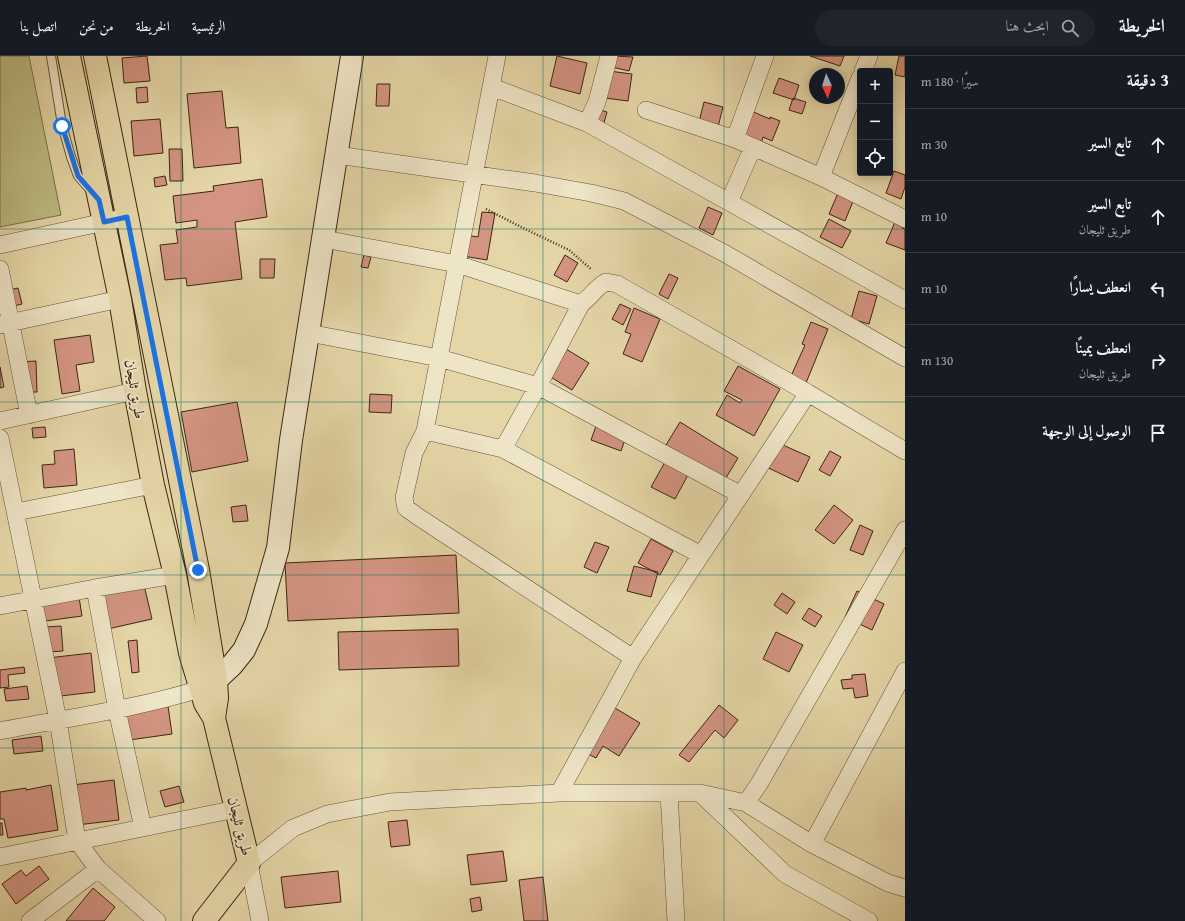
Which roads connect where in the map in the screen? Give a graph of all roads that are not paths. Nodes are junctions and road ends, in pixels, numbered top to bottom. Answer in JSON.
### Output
{"nodes":[{"id":1,"x":50,"y":56,"type":"edge"},
{"id":2,"x":68,"y":56,"type":"edge"},
{"id":3,"x":95,"y":56,"type":"edge"},
{"id":4,"x":352,"y":56,"type":"edge"},
{"id":5,"x":497,"y":56,"type":"edge"},
{"id":6,"x":609,"y":56,"type":"edge"},
{"id":7,"x":765,"y":56,"type":"edge"},
{"id":8,"x":868,"y":56,"type":"edge"},
{"id":9,"x":864,"y":68,"type":"edge"},
{"id":10,"x":857,"y":86,"type":"edge"},
{"id":11,"x":492,"y":87,"type":"junction"},
{"id":12,"x":646,"y":110,"type":"dead end"},
{"id":13,"x":587,"y":123,"type":"junction"},
{"id":14,"x":735,"y":139,"type":"junction"},
{"id":15,"x":753,"y":147,"type":"junction"},
{"id":16,"x":337,"y":156,"type":"junction"},
{"id":17,"x":474,"y":175,"type":"junction"},
{"id":18,"x":821,"y":177,"type":"junction"},
{"id":19,"x":99,"y":200,"type":"junction"},
{"id":20,"x":729,"y":202,"type":"junction"},
{"id":21,"x":127,"y":217,"type":"junction"},
{"id":22,"x":905,"y":219,"type":"edge"},
{"id":23,"x":104,"y":222,"type":"junction"},
{"id":24,"x":324,"y":239,"type":"junction"},
{"id":25,"x":0,"y":245,"type":"edge"},
{"id":26,"x":457,"y":264,"type":"junction"},
{"id":27,"x":0,"y":270,"type":"edge"},
{"id":28,"x":120,"y":299,"type":"junction"},
{"id":29,"x":905,"y":300,"type":"edge"},
{"id":30,"x":581,"y":304,"type":"junction"},
{"id":31,"x":5,"y":324,"type":"edge"},
{"id":32,"x":309,"y":332,"type":"junction"},
{"id":33,"x":439,"y":358,"type":"junction"},
{"id":34,"x":905,"y":358,"type":"edge"},
{"id":35,"x":538,"y":386,"type":"junction"},
{"id":36,"x":135,"y":391,"type":"junction"},
{"id":37,"x":808,"y":393,"type":"junction"},
{"id":38,"x":29,"y":415,"type":"junction"},
{"id":39,"x":0,"y":421,"type":"edge"},
{"id":40,"x":425,"y":431,"type":"junction"},
{"id":41,"x":0,"y":438,"type":"edge"},
{"id":42,"x":503,"y":449,"type":"junction"},
{"id":43,"x":905,"y":451,"type":"edge"},
{"id":44,"x":153,"y":485,"type":"junction"},
{"id":45,"x":741,"y":495,"type":"junction"},
{"id":46,"x":16,"y":512,"type":"junction"},
{"id":47,"x":905,"y":530,"type":"edge"},
{"id":48,"x":701,"y":556,"type":"junction"},
{"id":49,"x":175,"y":575,"type":"junction"},
{"id":50,"x":95,"y":588,"type":"junction"},
{"id":51,"x":34,"y":600,"type":"junction"},
{"id":52,"x":0,"y":606,"type":"edge"},
{"id":53,"x":633,"y":658,"type":"junction"},
{"id":54,"x":905,"y":671,"type":"edge"},
{"id":55,"x":208,"y":684,"type":"junction"},
{"id":56,"x":117,"y":710,"type":"junction"},
{"id":57,"x":58,"y":720,"type":"junction"},
{"id":58,"x":0,"y":731,"type":"edge"},
{"id":59,"x":559,"y":793,"type":"junction"},
{"id":60,"x":669,"y":793,"type":"junction"},
{"id":61,"x":700,"y":793,"type":"junction"},
{"id":62,"x":746,"y":803,"type":"junction"},
{"id":63,"x":236,"y":809,"type":"junction"},
{"id":64,"x":143,"y":828,"type":"junction"},
{"id":65,"x":77,"y":841,"type":"junction"},
{"id":66,"x":812,"y":844,"type":"junction"},
{"id":67,"x":0,"y":856,"type":"edge"},
{"id":68,"x":249,"y":863,"type":"junction"},
{"id":69,"x":98,"y":869,"type":"junction"},
{"id":70,"x":905,"y":888,"type":"edge"},
{"id":71,"x":30,"y":921,"type":"edge"},
{"id":72,"x":157,"y":921,"type":"edge"},
{"id":73,"x":204,"y":921,"type":"edge"},
{"id":74,"x":260,"y":921,"type":"edge"},
{"id":75,"x":676,"y":921,"type":"edge"},
{"id":76,"x":869,"y":921,"type":"edge"}],
"edges":[{"from":1,"to":19,"type":"lane"},
{"from":2,"to":19,"type":"main road","name":"طريق ثليجان"},
{"from":3,"to":21,"type":"main road","name":"طريق ثليجان"},
{"from":4,"to":16,"type":"street"},
{"from":5,"to":11,"type":"street"},
{"from":6,"to":13,"type":"street"},
{"from":7,"to":14,"type":"street"},
{"from":8,"to":9,"type":"street"},
{"from":10,"to":18,"type":"street"},
{"from":11,"to":13,"type":"street"},
{"from":11,"to":17,"type":"street"},
{"from":12,"to":14,"type":"street"},
{"from":13,"to":20,"type":"street"},
{"from":14,"to":15,"type":"street"},
{"from":15,"to":18,"type":"street"},
{"from":15,"to":20,"type":"street"},
{"from":16,"to":17,"type":"street"},
{"from":16,"to":24,"type":"street"},
{"from":17,"to":26,"type":"street"},
{"from":17,"to":34,"type":"street"},
{"from":18,"to":22,"type":"street"},
{"from":19,"to":23,"type":"main road","name":"طريق ثليجان"},
{"from":20,"to":29,"type":"street"},
{"from":21,"to":23,"type":"street"},
{"from":21,"to":55,"type":"main road","name":"طريق ثليجان"},
{"from":23,"to":25,"type":"street"},
{"from":23,"to":28,"type":"main road","name":"طريق ثليجان"},
{"from":24,"to":26,"type":"street"},
{"from":24,"to":32,"type":"street"},
{"from":26,"to":30,"type":"street"},
{"from":26,"to":33,"type":"street"},
{"from":27,"to":31,"type":"street"},
{"from":28,"to":31,"type":"street"},
{"from":28,"to":36,"type":"main road","name":"طريق ثليجان"},
{"from":30,"to":35,"type":"street"},
{"from":30,"to":37,"type":"street"},
{"from":31,"to":38,"type":"street"},
{"from":32,"to":33,"type":"street"},
{"from":32,"to":55,"type":"street"},
{"from":33,"to":35,"type":"street"},
{"from":33,"to":40,"type":"street"},
{"from":35,"to":42,"type":"street"},
{"from":35,"to":45,"type":"street"},
{"from":36,"to":38,"type":"street"},
{"from":36,"to":44,"type":"main road","name":"طريق ثليجان"},
{"from":37,"to":43,"type":"street"},
{"from":37,"to":45,"type":"street"},
{"from":38,"to":39,"type":"street"},
{"from":40,"to":42,"type":"street"},
{"from":40,"to":53,"type":"street"},
{"from":41,"to":46,"type":"street"},
{"from":42,"to":48,"type":"street"},
{"from":44,"to":46,"type":"street"},
{"from":44,"to":49,"type":"main road","name":"طريق ثليجان"},
{"from":45,"to":48,"type":"street"},
{"from":46,"to":51,"type":"street"},
{"from":47,"to":62,"type":"street"},
{"from":48,"to":53,"type":"street"},
{"from":49,"to":50,"type":"street"},
{"from":49,"to":55,"type":"main road","name":"طريق ثليجان"},
{"from":50,"to":51,"type":"street"},
{"from":50,"to":56,"type":"street"},
{"from":51,"to":52,"type":"street"},
{"from":51,"to":57,"type":"street"},
{"from":53,"to":59,"type":"street"},
{"from":54,"to":66,"type":"street"},
{"from":55,"to":56,"type":"street"},
{"from":55,"to":63,"type":"main road","name":"طريق ثليجان"},
{"from":56,"to":57,"type":"street"},
{"from":56,"to":64,"type":"street"},
{"from":57,"to":58,"type":"street"},
{"from":57,"to":65,"type":"street"},
{"from":59,"to":60,"type":"street"},
{"from":59,"to":68,"type":"street"},
{"from":60,"to":61,"type":"street"},
{"from":60,"to":75,"type":"street"},
{"from":61,"to":62,"type":"street"},
{"from":61,"to":76,"type":"street"},
{"from":62,"to":66,"type":"street"},
{"from":63,"to":64,"type":"street"},
{"from":63,"to":68,"type":"main road","name":"طريق ثليجان"},
{"from":64,"to":65,"type":"street"},
{"from":65,"to":67,"type":"street"},
{"from":65,"to":69,"type":"street"},
{"from":66,"to":70,"type":"street"},
{"from":68,"to":73,"type":"main road","name":"طريق ثليجان"},
{"from":68,"to":74,"type":"street"},
{"from":69,"to":71,"type":"street"},
{"from":69,"to":72,"type":"street"}]}
